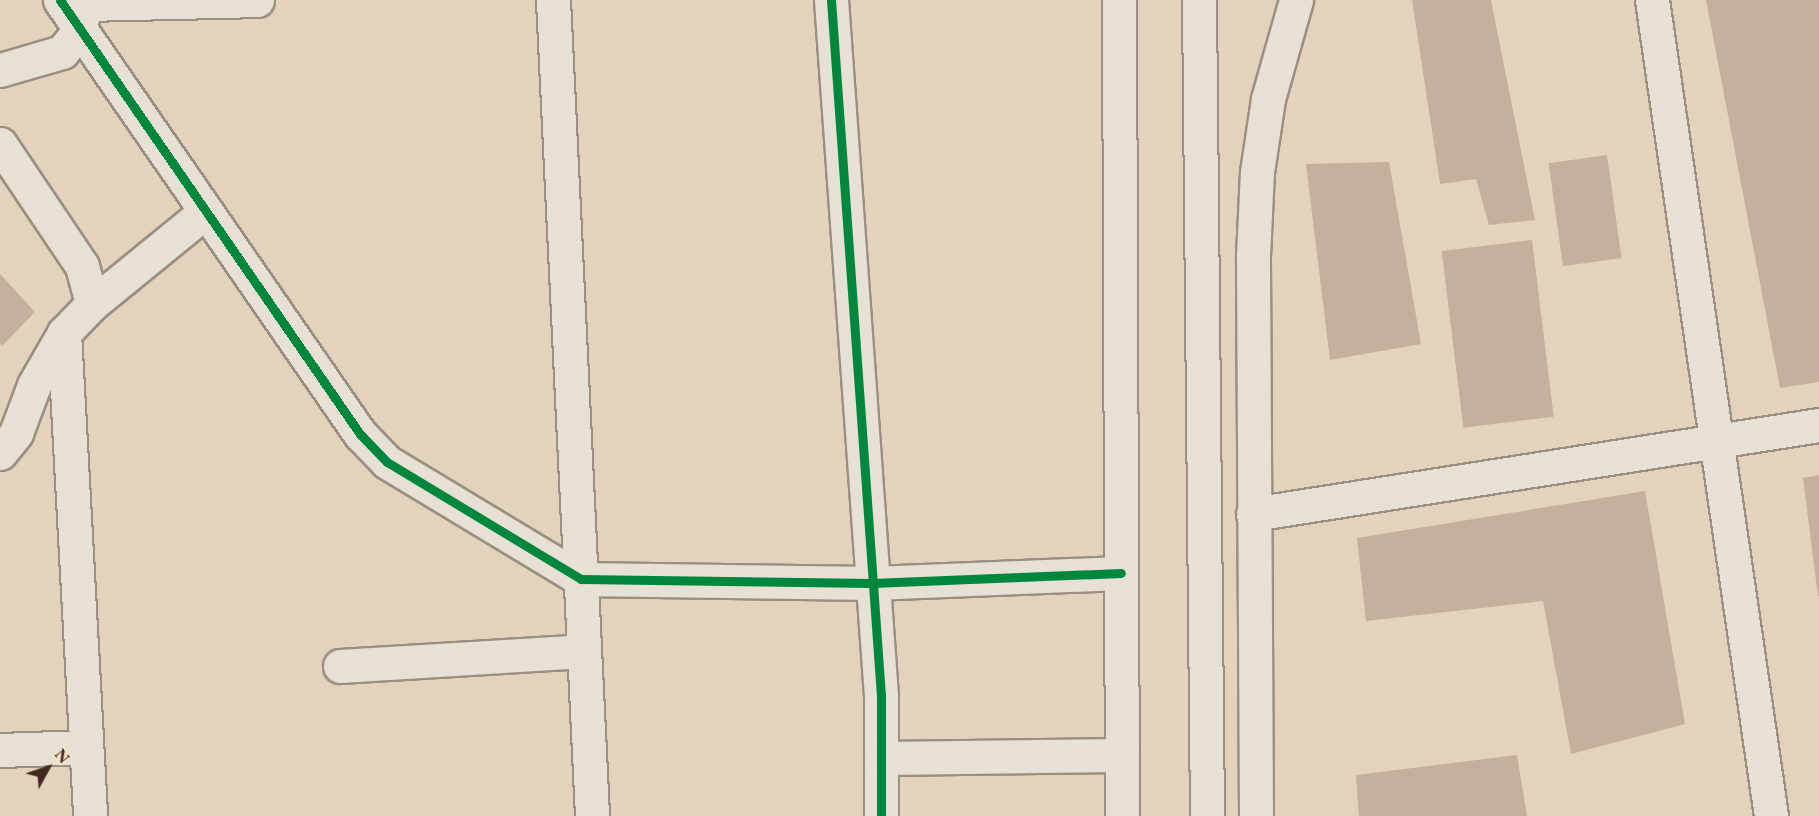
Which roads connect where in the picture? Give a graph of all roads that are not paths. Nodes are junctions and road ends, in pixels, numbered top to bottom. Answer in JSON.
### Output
{"nodes":[{"id":1,"x":60,"y":0,"type":"edge"},
{"id":2,"x":257,"y":0,"type":"edge"},
{"id":3,"x":554,"y":0,"type":"edge"},
{"id":4,"x":831,"y":0,"type":"edge"},
{"id":5,"x":1119,"y":0,"type":"edge"},
{"id":6,"x":1199,"y":0,"type":"edge"},
{"id":7,"x":1296,"y":0,"type":"edge"},
{"id":8,"x":1652,"y":0,"type":"edge"},
{"id":9,"x":79,"y":31,"type":"junction"},
{"id":10,"x":0,"y":70,"type":"edge"},
{"id":11,"x":0,"y":144,"type":"edge"},
{"id":12,"x":206,"y":211,"type":"junction"},
{"id":13,"x":82,"y":266,"type":"junction"},
{"id":14,"x":92,"y":304,"type":"junction"},
{"id":15,"x":64,"y":333,"type":"junction"},
{"id":16,"x":0,"y":418,"type":"edge"},
{"id":17,"x":1819,"y":425,"type":"edge"},
{"id":18,"x":1718,"y":440,"type":"junction"},
{"id":19,"x":0,"y":453,"type":"edge"},
{"id":20,"x":1253,"y":514,"type":"junction"},
{"id":21,"x":1121,"y":573,"type":"junction"},
{"id":22,"x":581,"y":579,"type":"junction"},
{"id":23,"x":872,"y":583,"type":"junction"},
{"id":24,"x":584,"y":651,"type":"junction"},
{"id":25,"x":340,"y":666,"type":"dead end"},
{"id":26,"x":85,"y":747,"type":"junction"},
{"id":27,"x":0,"y":750,"type":"edge"},
{"id":28,"x":1122,"y":755,"type":"junction"},
{"id":29,"x":881,"y":758,"type":"junction"},
{"id":30,"x":90,"y":816,"type":"edge"},
{"id":31,"x":592,"y":816,"type":"edge"},
{"id":32,"x":881,"y":816,"type":"edge"},
{"id":33,"x":1122,"y":816,"type":"edge"},
{"id":34,"x":1207,"y":816,"type":"edge"},
{"id":35,"x":1256,"y":816,"type":"edge"},
{"id":36,"x":1770,"y":816,"type":"edge"}],
"edges":[{"from":1,"to":9,"type":"street"},
{"from":2,"to":9,"type":"street"},
{"from":3,"to":22,"type":"street"},
{"from":4,"to":23,"type":"street"},
{"from":5,"to":21,"type":"street"},
{"from":6,"to":34,"type":"street"},
{"from":7,"to":20,"type":"street"},
{"from":8,"to":18,"type":"street"},
{"from":9,"to":10,"type":"street"},
{"from":9,"to":12,"type":"street"},
{"from":11,"to":13,"type":"street"},
{"from":12,"to":14,"type":"street"},
{"from":12,"to":22,"type":"street"},
{"from":13,"to":14,"type":"street"},
{"from":13,"to":16,"type":"street"},
{"from":14,"to":15,"type":"street"},
{"from":15,"to":19,"type":"street"},
{"from":15,"to":26,"type":"street"},
{"from":17,"to":18,"type":"street"},
{"from":18,"to":20,"type":"street"},
{"from":18,"to":36,"type":"street"},
{"from":20,"to":35,"type":"street"},
{"from":21,"to":23,"type":"street"},
{"from":21,"to":28,"type":"street"},
{"from":22,"to":23,"type":"street"},
{"from":22,"to":24,"type":"street"},
{"from":23,"to":29,"type":"street"},
{"from":24,"to":25,"type":"street"},
{"from":24,"to":31,"type":"street"},
{"from":26,"to":27,"type":"street"},
{"from":26,"to":30,"type":"street"},
{"from":28,"to":29,"type":"street"},
{"from":28,"to":33,"type":"street"},
{"from":29,"to":32,"type":"street"}]}
